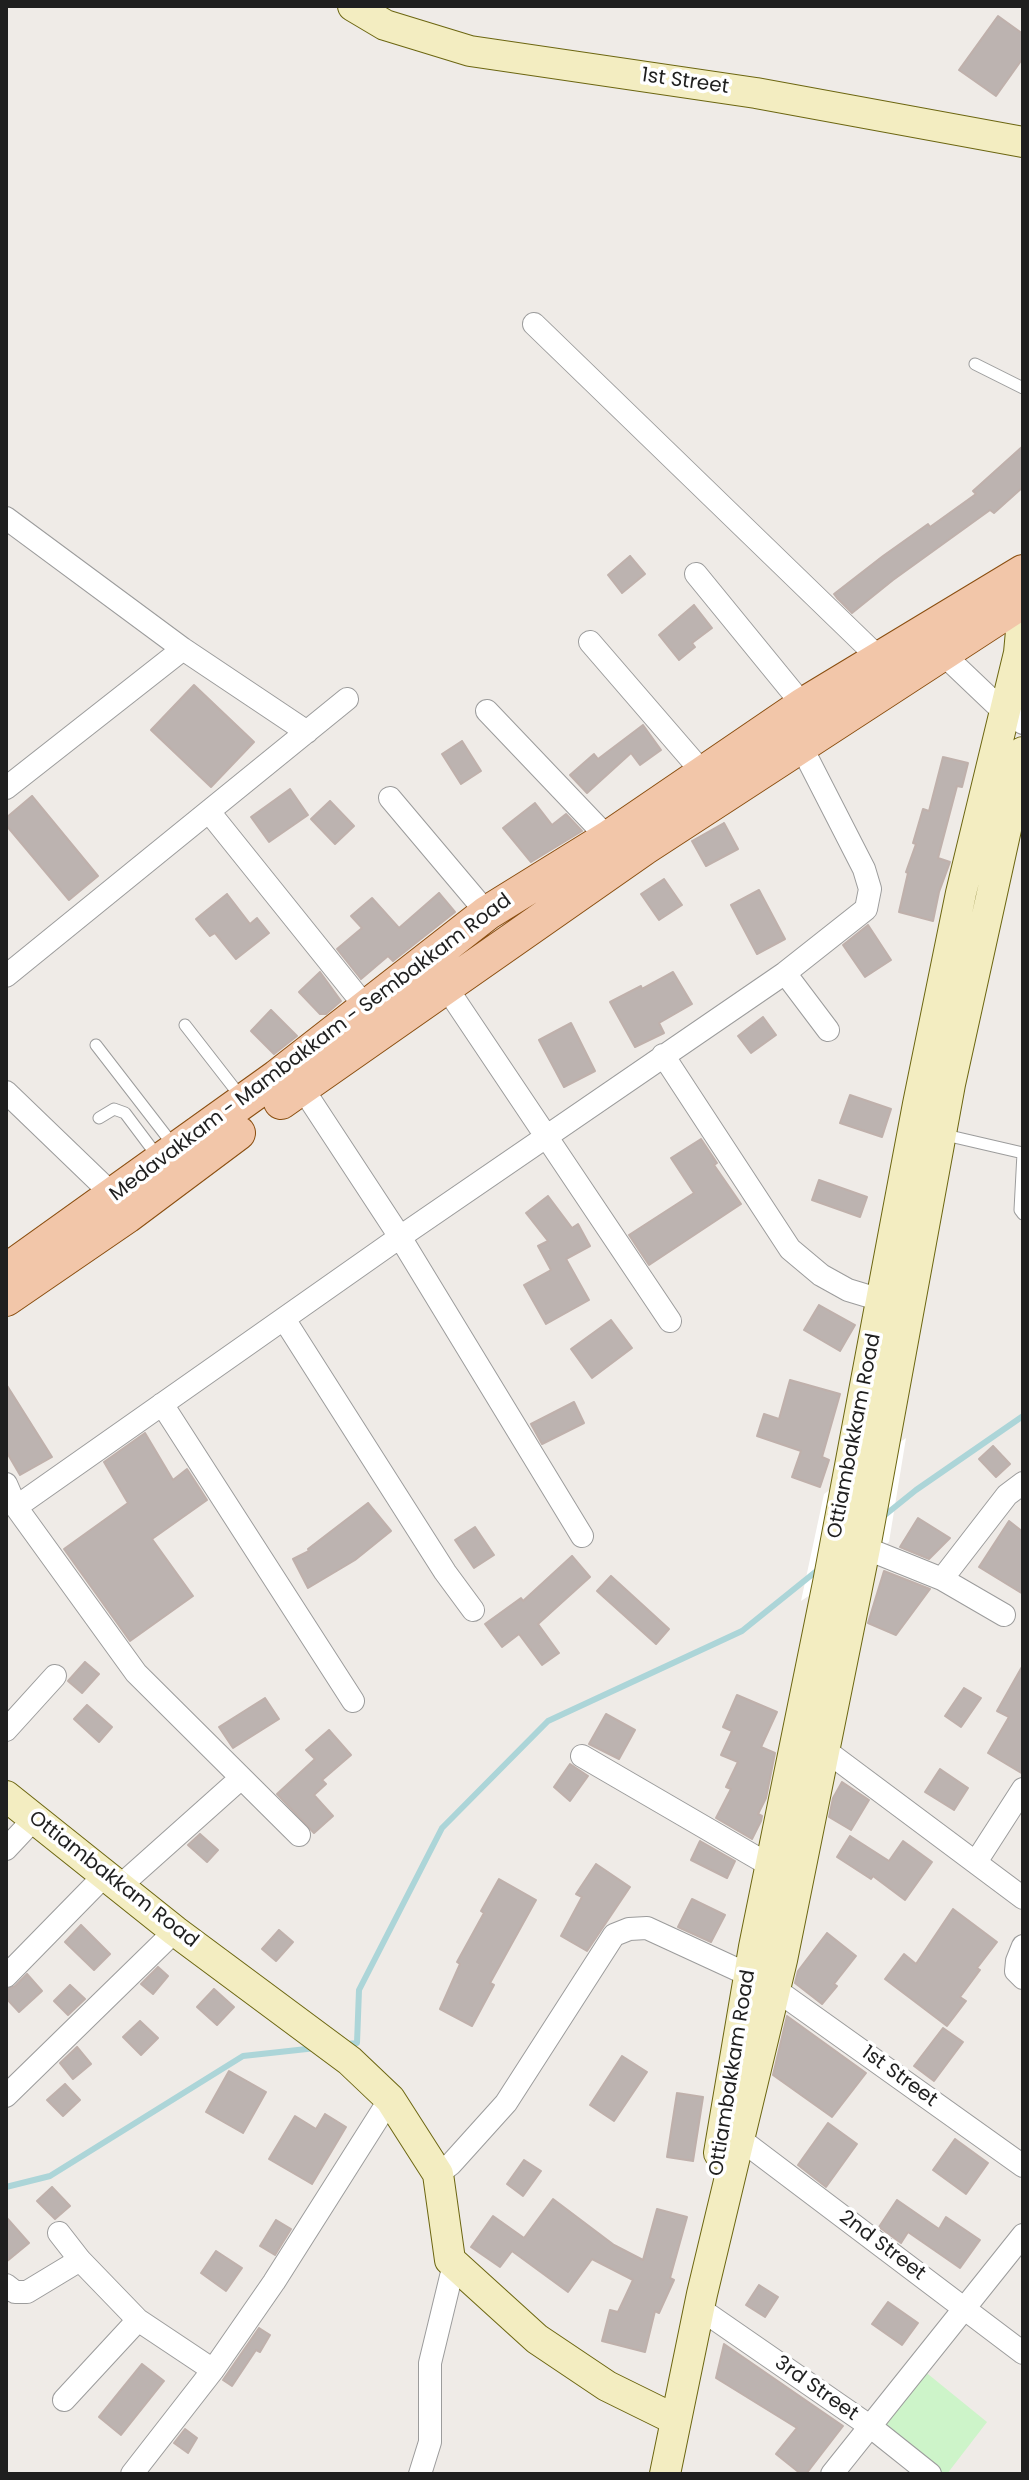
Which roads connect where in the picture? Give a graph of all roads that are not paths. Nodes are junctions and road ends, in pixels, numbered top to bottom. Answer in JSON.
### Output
{"nodes":[{"id":1,"x":353,"y":6,"type":"edge"},
{"id":2,"x":1023,"y":142,"type":"edge"},
{"id":3,"x":534,"y":324,"type":"dead end"},
{"id":4,"x":975,"y":364,"type":"dead end"},
{"id":5,"x":1023,"y":388,"type":"edge"},
{"id":6,"x":6,"y":518,"type":"edge"},
{"id":7,"x":696,"y":574,"type":"dead end"},
{"id":8,"x":1017,"y":587,"type":"edge"},
{"id":9,"x":590,"y":642,"type":"dead end"},
{"id":10,"x":183,"y":649,"type":"junction"},
{"id":11,"x":943,"y":654,"type":"junction"},
{"id":12,"x":880,"y":659,"type":"junction"},
{"id":13,"x":347,"y":699,"type":"dead end"},
{"id":14,"x":803,"y":705,"type":"junction"},
{"id":15,"x":487,"y":711,"type":"dead end"},
{"id":16,"x":1014,"y":718,"type":"edge"},
{"id":17,"x":307,"y":732,"type":"junction"},
{"id":18,"x":800,"y":744,"type":"junction"},
{"id":19,"x":1023,"y":752,"type":"edge"},
{"id":20,"x":704,"y":774,"type":"junction"},
{"id":21,"x":6,"y":788,"type":"edge"},
{"id":22,"x":390,"y":798,"type":"dead end"},
{"id":23,"x":210,"y":813,"type":"junction"},
{"id":24,"x":608,"y":838,"type":"junction"},
{"id":25,"x":487,"y":913,"type":"junction"},
{"id":26,"x":785,"y":973,"type":"junction"},
{"id":27,"x":437,"y":974,"type":"junction"},
{"id":28,"x":6,"y":976,"type":"edge"},
{"id":29,"x":365,"y":1006,"type":"junction"},
{"id":30,"x":185,"y":1025,"type":"dead end"},
{"id":31,"x":828,"y":1030,"type":"dead end"},
{"id":32,"x":96,"y":1045,"type":"dead end"},
{"id":33,"x":663,"y":1055,"type":"junction"},
{"id":34,"x":301,"y":1086,"type":"junction"},
{"id":35,"x":6,"y":1092,"type":"edge"},
{"id":36,"x":244,"y":1101,"type":"junction"},
{"id":37,"x":99,"y":1118,"type":"dead end"},
{"id":38,"x":940,"y":1134,"type":"junction"},
{"id":39,"x":545,"y":1136,"type":"junction"},
{"id":40,"x":1023,"y":1152,"type":"edge"},
{"id":41,"x":169,"y":1155,"type":"junction"},
{"id":42,"x":113,"y":1195,"type":"junction"},
{"id":43,"x":1023,"y":1214,"type":"edge"},
{"id":44,"x":400,"y":1237,"type":"junction"},
{"id":45,"x":6,"y":1271,"type":"edge"},
{"id":46,"x":6,"y":1299,"type":"edge"},
{"id":47,"x":881,"y":1300,"type":"junction"},
{"id":48,"x":284,"y":1319,"type":"junction"},
{"id":49,"x":670,"y":1321,"type":"dead end"},
{"id":50,"x":162,"y":1404,"type":"junction"},
{"id":51,"x":1023,"y":1483,"type":"edge"},
{"id":52,"x":6,"y":1484,"type":"edge"},
{"id":53,"x":16,"y":1507,"type":"junction"},
{"id":54,"x":582,"y":1536,"type":"dead end"},
{"id":55,"x":866,"y":1545,"type":"junction"},
{"id":56,"x":942,"y":1579,"type":"junction"},
{"id":57,"x":473,"y":1610,"type":"dead end"},
{"id":58,"x":1004,"y":1615,"type":"dead end"},
{"id":59,"x":55,"y":1676,"type":"dead end"},
{"id":60,"x":353,"y":1701,"type":"dead end"},
{"id":61,"x":6,"y":1730,"type":"edge"},
{"id":62,"x":810,"y":1748,"type":"junction"},
{"id":63,"x":582,"y":1756,"type":"dead end"},
{"id":64,"x":240,"y":1779,"type":"junction"},
{"id":65,"x":1023,"y":1789,"type":"edge"},
{"id":66,"x":6,"y":1796,"type":"edge"},
{"id":67,"x":35,"y":1818,"type":"junction"},
{"id":68,"x":299,"y":1835,"type":"dead end"},
{"id":69,"x":6,"y":1849,"type":"edge"},
{"id":70,"x":976,"y":1862,"type":"junction"},
{"id":71,"x":771,"y":1866,"type":"junction"},
{"id":72,"x":113,"y":1880,"type":"junction"},
{"id":73,"x":1023,"y":1898,"type":"edge"},
{"id":74,"x":175,"y":1931,"type":"junction"},
{"id":75,"x":1023,"y":1946,"type":"edge"},
{"id":76,"x":6,"y":1976,"type":"edge"},
{"id":77,"x":1023,"y":1978,"type":"edge"},
{"id":78,"x":762,"y":1982,"type":"junction"},
{"id":79,"x":6,"y":2096,"type":"edge"},
{"id":80,"x":390,"y":2099,"type":"junction"},
{"id":81,"x":740,"y":2139,"type":"junction"},
{"id":82,"x":1023,"y":2166,"type":"edge"},
{"id":83,"x":438,"y":2174,"type":"junction"},
{"id":84,"x":59,"y":2233,"type":"dead end"},
{"id":85,"x":1023,"y":2235,"type":"edge"},
{"id":86,"x":80,"y":2260,"type":"junction"},
{"id":87,"x":454,"y":2264,"type":"junction"},
{"id":88,"x":6,"y":2285,"type":"edge"},
{"id":89,"x":701,"y":2301,"type":"junction"},
{"id":90,"x":964,"y":2308,"type":"junction"},
{"id":91,"x":138,"y":2320,"type":"junction"},
{"id":92,"x":1023,"y":2353,"type":"edge"},
{"id":93,"x":213,"y":2370,"type":"junction"},
{"id":94,"x":64,"y":2400,"type":"dead end"},
{"id":95,"x":676,"y":2420,"type":"junction"},
{"id":96,"x":871,"y":2427,"type":"junction"},
{"id":97,"x":669,"y":2471,"type":"edge"},
{"id":98,"x":132,"y":2474,"type":"edge"},
{"id":99,"x":420,"y":2474,"type":"edge"},
{"id":100,"x":832,"y":2474,"type":"edge"},
{"id":101,"x":930,"y":2474,"type":"edge"}],
"edges":[{"from":1,"to":2,"type":"street","name":"1st Street"},
{"from":3,"to":12,"type":"street"},
{"from":4,"to":5,"type":"lane"},
{"from":6,"to":10,"type":"street"},
{"from":7,"to":14,"type":"street"},
{"from":8,"to":11,"type":"main road","name":"Medavakkam - Mambakkam - Sembakkam Road"},
{"from":8,"to":12,"type":"main road","name":"Medavakkam - Mambakkam - Sembakkam Road"},
{"from":8,"to":16,"type":"street","name":"Ottiambakkam Road"},
{"from":9,"to":20,"type":"street"},
{"from":10,"to":17,"type":"street"},
{"from":10,"to":21,"type":"street"},
{"from":11,"to":16,"type":"street"},
{"from":11,"to":18,"type":"main road","name":"Medavakkam - Mambakkam - Sembakkam Road"},
{"from":12,"to":14,"type":"main road","name":"Medavakkam - Mambakkam - Sembakkam Road"},
{"from":13,"to":17,"type":"street"},
{"from":14,"to":20,"type":"main road","name":"Medavakkam - Mambakkam - Sembakkam Road"},
{"from":15,"to":24,"type":"street"},
{"from":16,"to":47,"type":"street","name":"Ottiambakkam Road"},
{"from":17,"to":23,"type":"street"},
{"from":18,"to":26,"type":"street"},
{"from":18,"to":27,"type":"main road","name":"Medavakkam - Mambakkam - Sembakkam Road"},
{"from":19,"to":38,"type":"street","name":"Ottiambakkam Road"},
{"from":20,"to":24,"type":"main road","name":"Medavakkam - Mambakkam - Sembakkam Road"},
{"from":22,"to":25,"type":"street"},
{"from":23,"to":28,"type":"street"},
{"from":23,"to":29,"type":"street"},
{"from":24,"to":25,"type":"main road","name":"Medavakkam - Mambakkam - Sembakkam Road"},
{"from":25,"to":27,"type":"main road","name":"Medavakkam - Mambakkam - Sembakkam Road"},
{"from":26,"to":31,"type":"street"},
{"from":26,"to":33,"type":"street"},
{"from":27,"to":29,"type":"main road","name":"Medavakkam - Mambakkam - Sembakkam Road"},
{"from":27,"to":34,"type":"main road","name":"Medavakkam - Mambakkam - Sembakkam Road"},
{"from":27,"to":39,"type":"street"},
{"from":29,"to":36,"type":"main road","name":"Medavakkam - Mambakkam - Sembakkam Road"},
{"from":30,"to":36,"type":"lane"},
{"from":32,"to":41,"type":"lane"},
{"from":33,"to":39,"type":"street"},
{"from":33,"to":47,"type":"street"},
{"from":34,"to":44,"type":"street"},
{"from":34,"to":46,"type":"main road","name":"Medavakkam - Mambakkam - Sembakkam Road"},
{"from":35,"to":42,"type":"street"},
{"from":36,"to":41,"type":"main road","name":"Medavakkam - Mambakkam - Sembakkam Road"},
{"from":37,"to":41,"type":"lane"},
{"from":38,"to":40,"type":"lane"},
{"from":38,"to":55,"type":"street","name":"Ottiambakkam Road"},
{"from":39,"to":44,"type":"street"},
{"from":39,"to":49,"type":"street"},
{"from":40,"to":43,"type":"lane"},
{"from":41,"to":42,"type":"main road","name":"Medavakkam - Mambakkam - Sembakkam Road"},
{"from":42,"to":45,"type":"main road","name":"Medavakkam - Mambakkam - Sembakkam Road"},
{"from":44,"to":48,"type":"street"},
{"from":44,"to":54,"type":"street"},
{"from":47,"to":62,"type":"street","name":"Ottiambakkam Road"},
{"from":48,"to":50,"type":"street"},
{"from":48,"to":57,"type":"street"},
{"from":50,"to":53,"type":"street"},
{"from":50,"to":60,"type":"street"},
{"from":51,"to":56,"type":"street"},
{"from":52,"to":53,"type":"street"},
{"from":53,"to":64,"type":"street"},
{"from":55,"to":56,"type":"street"},
{"from":55,"to":62,"type":"street","name":"Ottiambakkam Road"},
{"from":56,"to":58,"type":"street"},
{"from":59,"to":61,"type":"street"},
{"from":62,"to":70,"type":"street"},
{"from":62,"to":71,"type":"street","name":"Ottiambakkam Road"},
{"from":62,"to":78,"type":"street","name":"Ottiambakkam Road"},
{"from":63,"to":71,"type":"street"},
{"from":64,"to":68,"type":"street"},
{"from":64,"to":72,"type":"street"},
{"from":65,"to":70,"type":"street"},
{"from":66,"to":67,"type":"street","name":"Ottiambakkam Road"},
{"from":67,"to":69,"type":"street"},
{"from":67,"to":72,"type":"street","name":"Ottiambakkam Road"},
{"from":70,"to":73,"type":"street"},
{"from":71,"to":78,"type":"street","name":"Ottiambakkam Road"},
{"from":72,"to":74,"type":"street","name":"Ottiambakkam Road"},
{"from":72,"to":76,"type":"street"},
{"from":74,"to":79,"type":"street"},
{"from":74,"to":80,"type":"street","name":"Ottiambakkam Road"},
{"from":75,"to":77,"type":"street"},
{"from":78,"to":81,"type":"street","name":"Ottiambakkam Road"},
{"from":78,"to":82,"type":"street","name":"1st Street"},
{"from":78,"to":83,"type":"street","name":"1st Street"},
{"from":78,"to":89,"type":"street","name":"Ottiambakkam Road"},
{"from":80,"to":83,"type":"street","name":"Ottiambakkam Road"},
{"from":80,"to":93,"type":"street"},
{"from":81,"to":89,"type":"street","name":"Ottiambakkam Road"},
{"from":81,"to":90,"type":"street","name":"2nd Street"},
{"from":83,"to":87,"type":"street","name":"Ottiambakkam Road"},
{"from":84,"to":86,"type":"street"},
{"from":85,"to":90,"type":"street"},
{"from":86,"to":88,"type":"street"},
{"from":86,"to":91,"type":"street"},
{"from":87,"to":95,"type":"street"},
{"from":87,"to":99,"type":"street"},
{"from":89,"to":95,"type":"street","name":"Ottiambakkam Road"},
{"from":89,"to":96,"type":"street","name":"3rd Street"},
{"from":90,"to":92,"type":"street","name":"2nd Street"},
{"from":90,"to":96,"type":"street"},
{"from":91,"to":93,"type":"street"},
{"from":91,"to":94,"type":"street"},
{"from":93,"to":98,"type":"street"},
{"from":95,"to":97,"type":"street","name":"Ottiambakkam Road"},
{"from":96,"to":100,"type":"street"},
{"from":96,"to":101,"type":"street","name":"3rd Street"}]}
